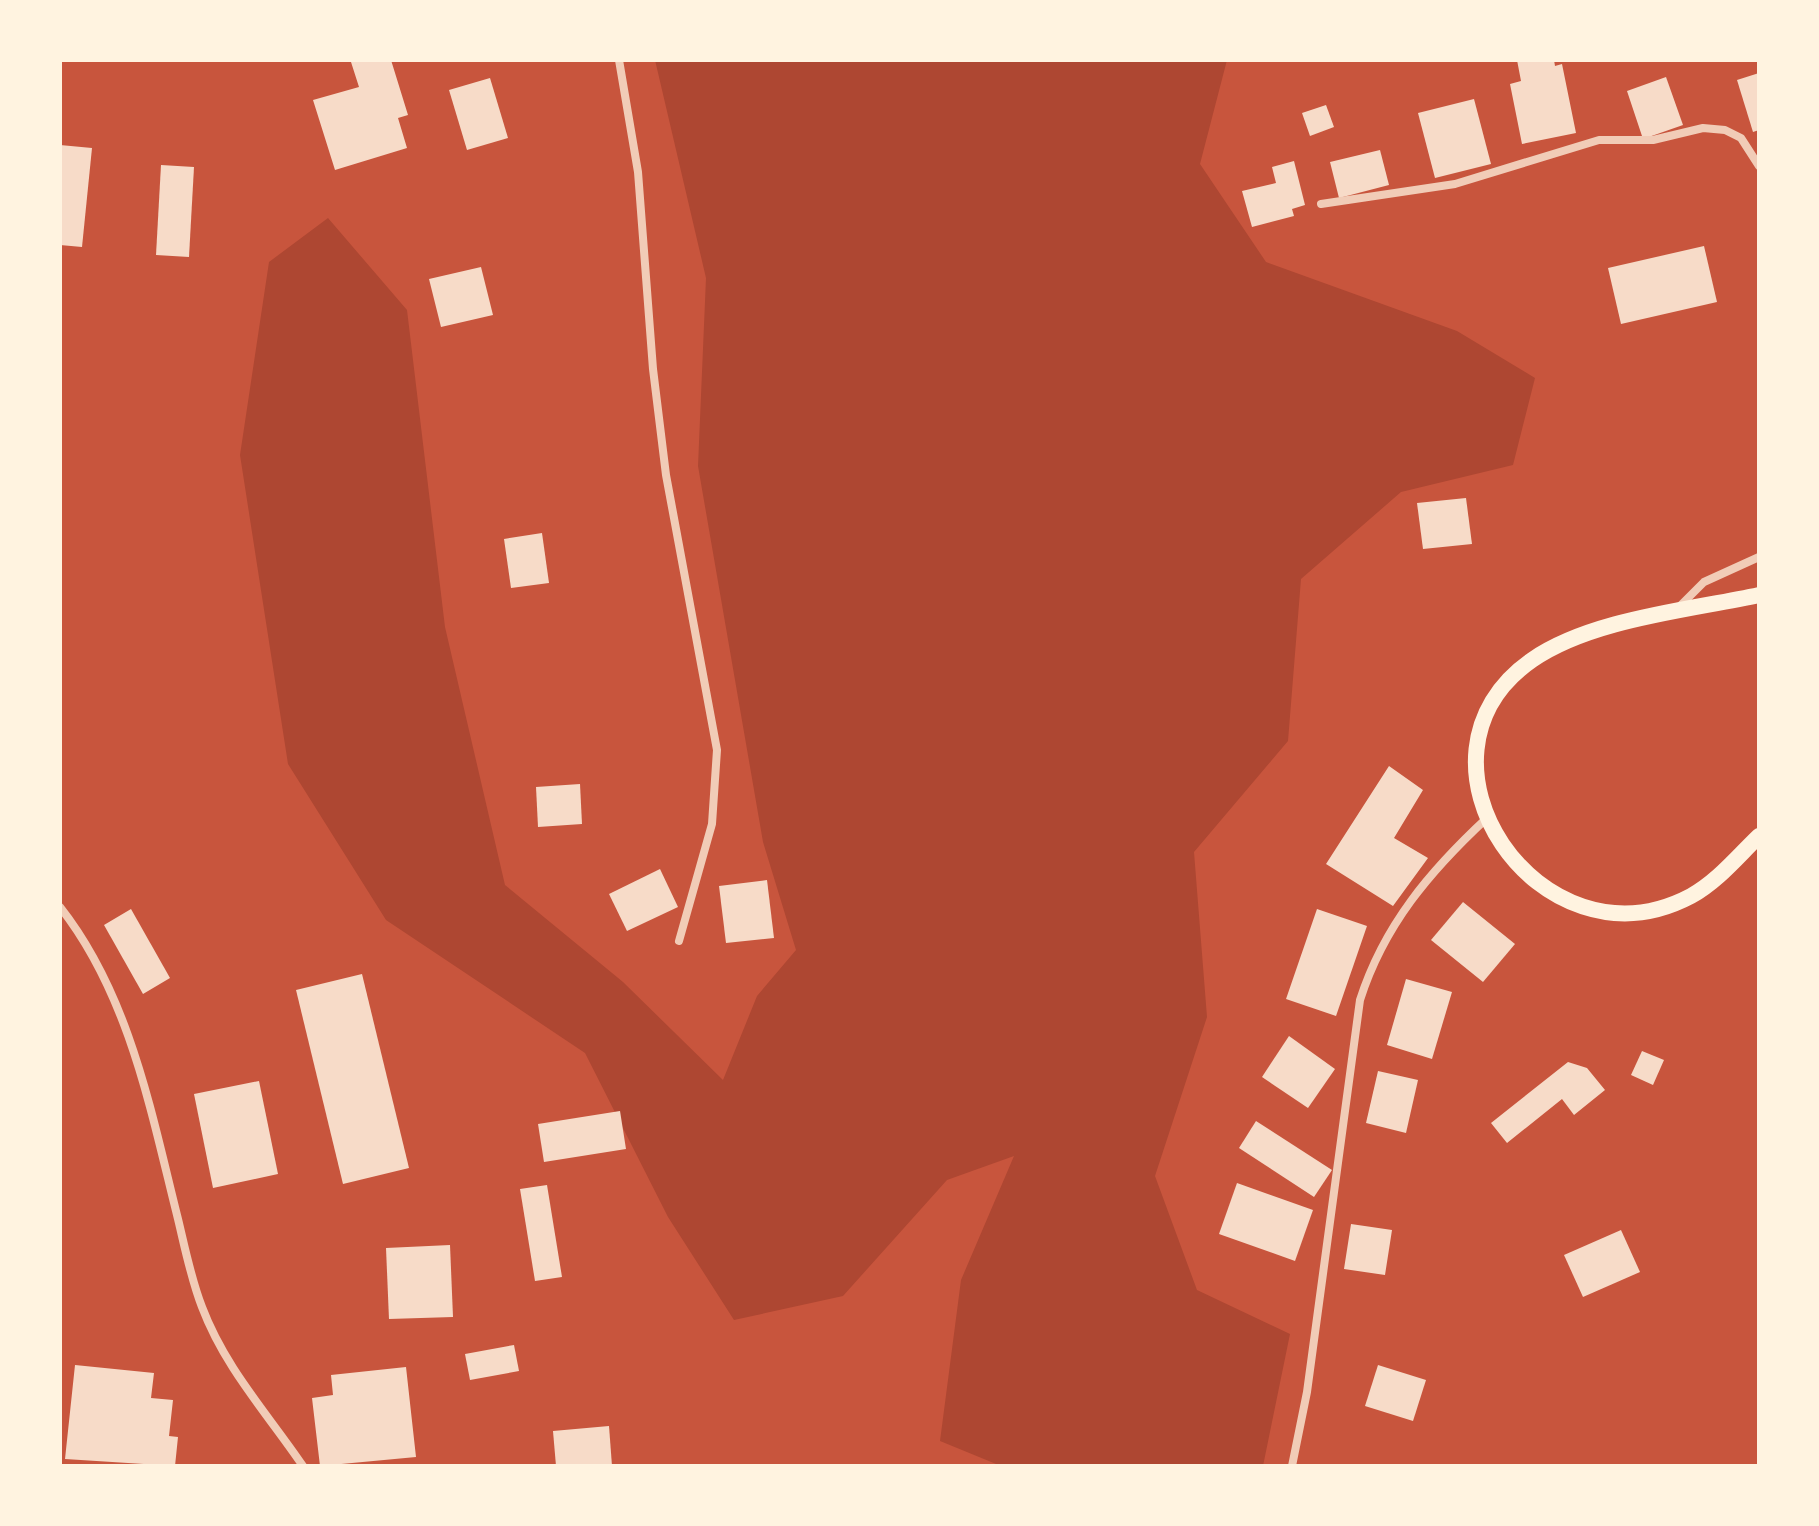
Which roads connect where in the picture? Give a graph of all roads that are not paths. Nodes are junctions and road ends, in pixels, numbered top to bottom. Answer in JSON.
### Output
{"nodes":[{"id":1,"x":619,"y":60,"type":"edge"},
{"id":2,"x":1759,"y":166,"type":"edge"},
{"id":3,"x":1321,"y":204,"type":"dead end"},
{"id":4,"x":1759,"y":557,"type":"edge"},
{"id":5,"x":1759,"y":595,"type":"edge"},
{"id":6,"x":1674,"y":614,"type":"junction"},
{"id":7,"x":1487,"y":818,"type":"junction"},
{"id":8,"x":1759,"y":836,"type":"edge"},
{"id":9,"x":60,"y":907,"type":"edge"},
{"id":10,"x":679,"y":941,"type":"dead end"},
{"id":11,"x":303,"y":1466,"type":"edge"},
{"id":12,"x":1292,"y":1466,"type":"edge"}],
"edges":[{"from":1,"to":10,"type":"street"},
{"from":2,"to":3,"type":"street"},
{"from":4,"to":6,"type":"street"},
{"from":5,"to":6,"type":"main road"},
{"from":6,"to":7,"type":"main road"},
{"from":7,"to":8,"type":"main road"},
{"from":7,"to":12,"type":"street"},
{"from":9,"to":11,"type":"street"}]}
